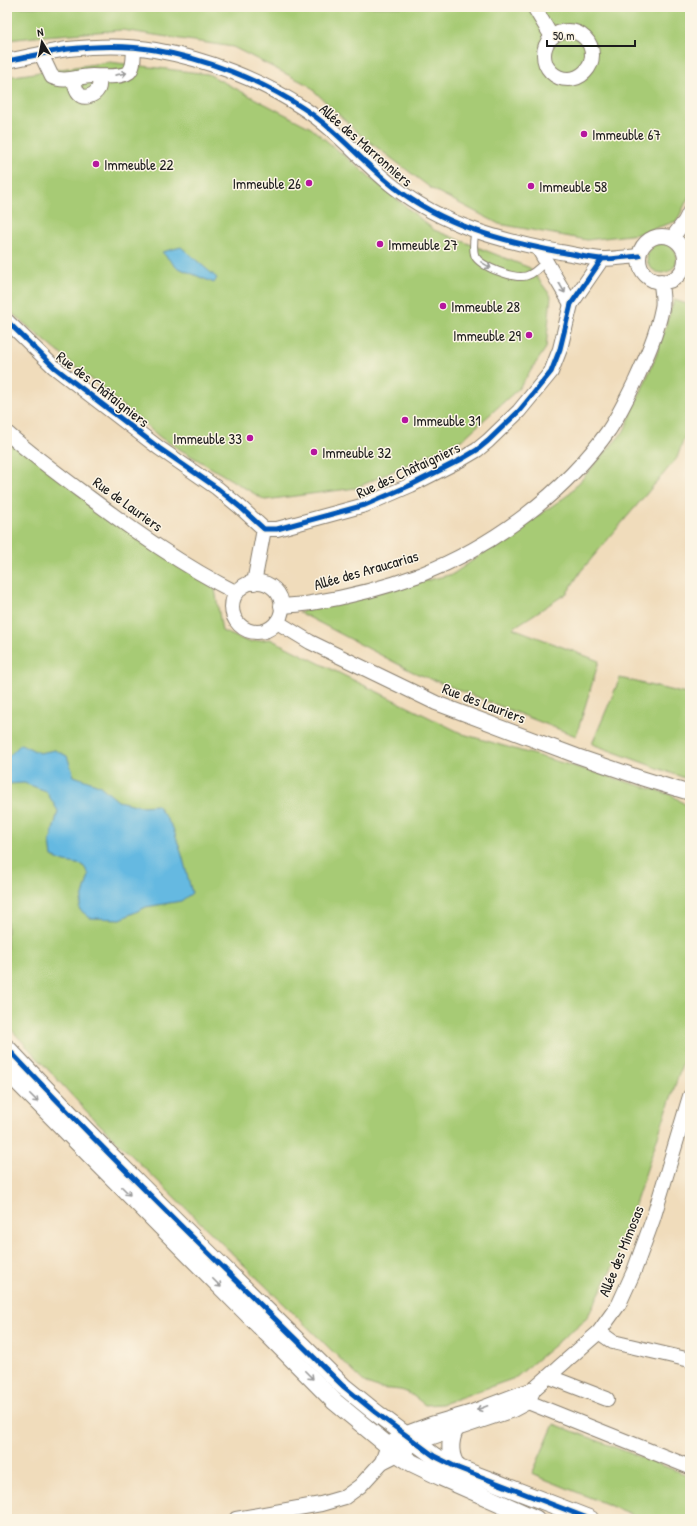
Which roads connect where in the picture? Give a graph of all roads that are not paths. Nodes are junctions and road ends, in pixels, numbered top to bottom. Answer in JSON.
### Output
{"nodes":[{"id":1,"x":534,"y":7,"type":"edge"},
{"id":2,"x":552,"y":37,"type":"dead end"},
{"id":3,"x":134,"y":48,"type":"junction"},
{"id":4,"x":41,"y":54,"type":"junction"},
{"id":5,"x":7,"y":61,"type":"edge"},
{"id":6,"x":99,"y":77,"type":"junction"},
{"id":7,"x":74,"y":79,"type":"junction"},
{"id":8,"x":690,"y":211,"type":"edge"},
{"id":9,"x":475,"y":231,"type":"junction"},
{"id":10,"x":672,"y":238,"type":"junction"},
{"id":11,"x":538,"y":248,"type":"junction"},
{"id":12,"x":639,"y":256,"type":"junction"},
{"id":13,"x":602,"y":259,"type":"junction"},
{"id":14,"x":546,"y":261,"type":"junction"},
{"id":15,"x":686,"y":273,"type":"edge"},
{"id":16,"x":661,"y":281,"type":"junction"},
{"id":17,"x":571,"y":304,"type":"junction"},
{"id":18,"x":7,"y":321,"type":"edge"},
{"id":19,"x":7,"y":433,"type":"edge"},
{"id":20,"x":264,"y":529,"type":"junction"},
{"id":21,"x":254,"y":583,"type":"junction"},
{"id":22,"x":237,"y":593,"type":"junction"},
{"id":23,"x":282,"y":606,"type":"junction"},
{"id":24,"x":277,"y":622,"type":"junction"},
{"id":25,"x":690,"y":792,"type":"edge"},
{"id":26,"x":7,"y":1048,"type":"edge"},
{"id":27,"x":7,"y":1071,"type":"edge"},
{"id":28,"x":690,"y":1096,"type":"edge"},
{"id":29,"x":599,"y":1332,"type":"junction"},
{"id":30,"x":690,"y":1360,"type":"edge"},
{"id":31,"x":550,"y":1377,"type":"junction"},
{"id":32,"x":523,"y":1398,"type":"junction"},
{"id":33,"x":607,"y":1398,"type":"dead end"},
{"id":34,"x":455,"y":1429,"type":"junction"},
{"id":35,"x":409,"y":1438,"type":"junction"},
{"id":36,"x":393,"y":1450,"type":"junction"},
{"id":37,"x":690,"y":1467,"type":"edge"},
{"id":38,"x":458,"y":1468,"type":"junction"},
{"id":39,"x":236,"y":1519,"type":"edge"},
{"id":40,"x":536,"y":1519,"type":"edge"},
{"id":41,"x":590,"y":1519,"type":"edge"}],
"edges":[{"from":1,"to":2,"type":"street"},
{"from":3,"to":4,"type":"street","name":"Allée des Marronniers"},
{"from":6,"to":3,"type":"street","one_way":true},
{"from":3,"to":9,"type":"street","name":"Allée des Marronniers"},
{"from":4,"to":5,"type":"street","name":"Allée des Marronniers"},
{"from":4,"to":7,"type":"street"},
{"from":6,"to":7,"type":"street"},
{"from":6,"to":7,"type":"street"},
{"from":8,"to":10,"type":"street"},
{"from":9,"to":11,"type":"street","name":"Allée des Marronniers"},
{"from":9,"to":14,"type":"lane","one_way":true},
{"from":10,"to":12,"type":"street"},
{"from":10,"to":15,"type":"street"},
{"from":11,"to":13,"type":"street","name":"Allée des Marronniers"},
{"from":11,"to":14,"type":"street"},
{"from":12,"to":13,"type":"street","name":"Allée des Marronniers"},
{"from":12,"to":16,"type":"street"},
{"from":13,"to":17,"type":"street"},
{"from":14,"to":17,"type":"street","one_way":true},
{"from":15,"to":16,"type":"street"},
{"from":16,"to":23,"type":"street","name":"Allée des Araucarias"},
{"from":17,"to":20,"type":"street","name":"Rue des Châtaigniers"},
{"from":18,"to":20,"type":"street","name":"Rue des Châtaigniers"},
{"from":19,"to":22,"type":"street","name":"Rue de Lauriers"},
{"from":20,"to":21,"type":"street"},
{"from":21,"to":22,"type":"street"},
{"from":21,"to":23,"type":"street"},
{"from":22,"to":24,"type":"street"},
{"from":23,"to":24,"type":"street"},
{"from":24,"to":25,"type":"street","name":"Rue des Lauriers"},
{"from":26,"to":35,"type":"street"},
{"from":27,"to":36,"type":"street","one_way":true},
{"from":28,"to":29,"type":"street","name":"Allée des Mimosas"},
{"from":29,"to":30,"type":"street"},
{"from":29,"to":31,"type":"street","name":"Allée des Mimosas"},
{"from":31,"to":32,"type":"street","name":"Allée des Mimosas"},
{"from":31,"to":33,"type":"street"},
{"from":32,"to":34,"type":"street","name":"Allée des Mimosas"},
{"from":32,"to":35,"type":"street","name":"Allée des Mimosas","one_way":true},
{"from":32,"to":37,"type":"street"},
{"from":34,"to":35,"type":"street","name":"Allée des Mimosas"},
{"from":34,"to":38,"type":"street"},
{"from":35,"to":36,"type":"street"},
{"from":35,"to":38,"type":"street"},
{"from":36,"to":39,"type":"street"},
{"from":36,"to":40,"type":"street"},
{"from":38,"to":41,"type":"street"}]}
